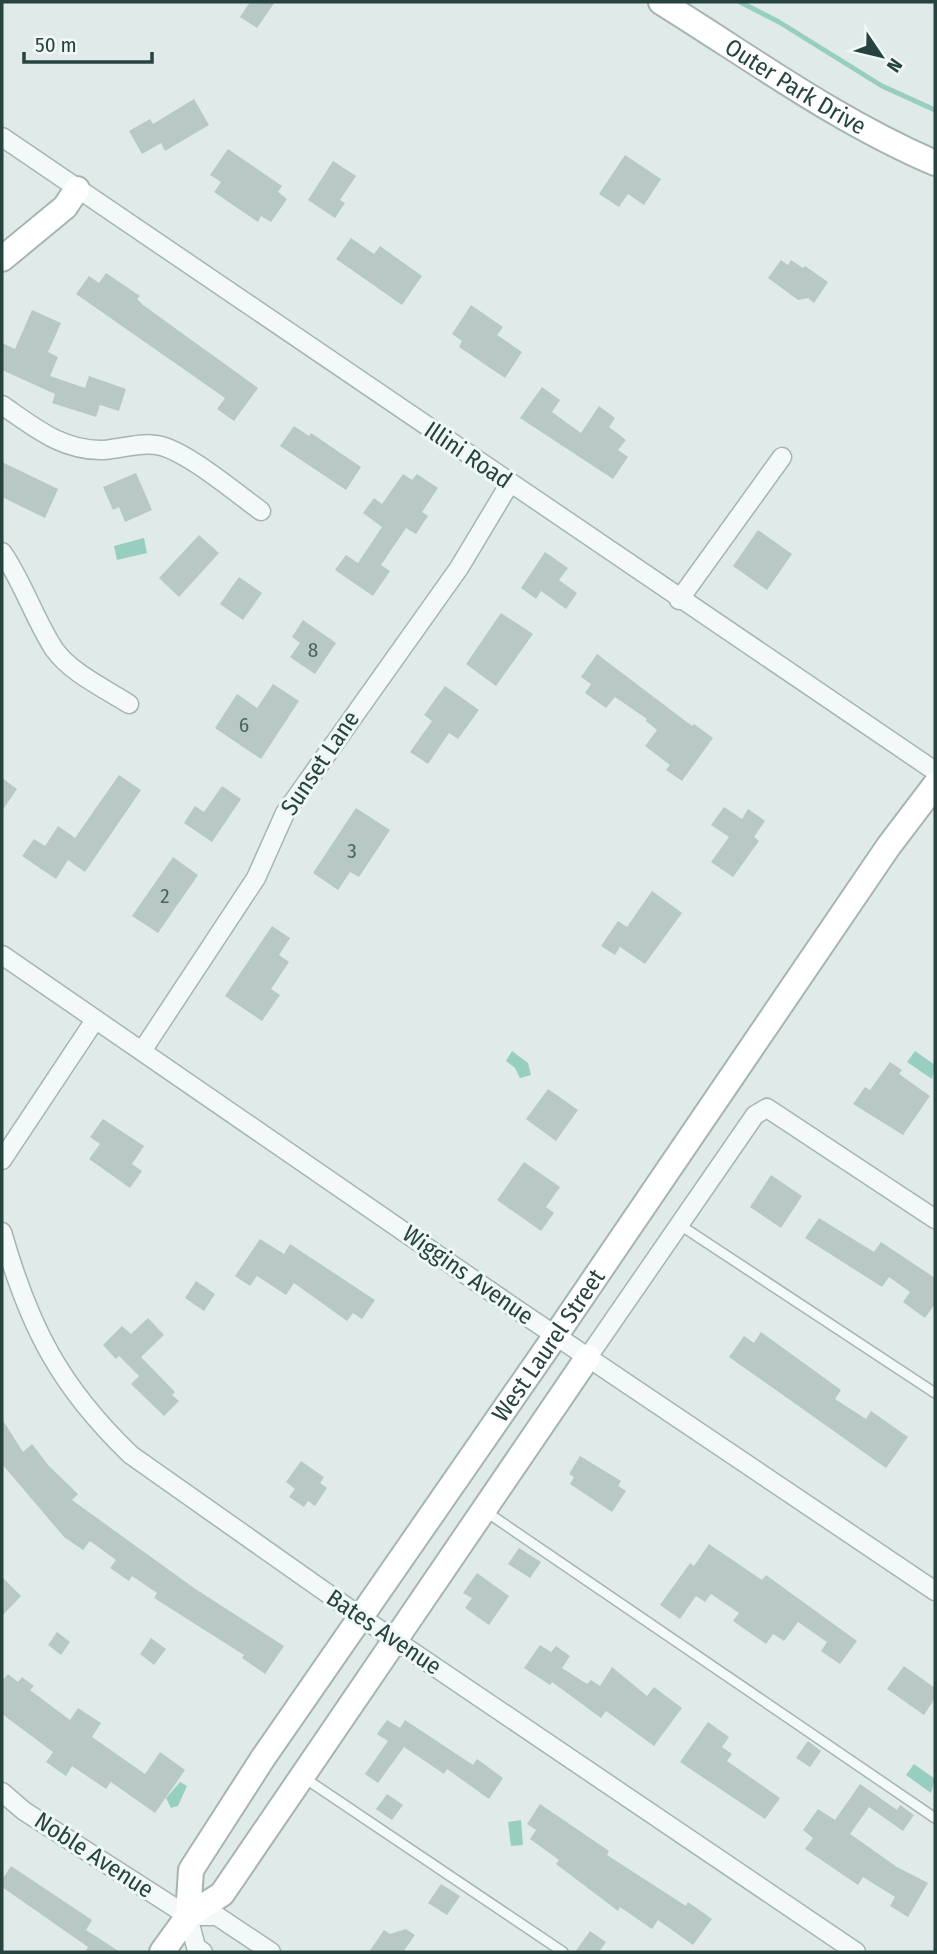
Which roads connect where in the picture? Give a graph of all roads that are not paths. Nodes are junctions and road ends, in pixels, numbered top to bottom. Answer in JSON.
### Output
{"nodes":[{"id":1,"x":661,"y":2,"type":"edge"},
{"id":2,"x":2,"y":137,"type":"edge"},
{"id":3,"x":935,"y":163,"type":"edge"},
{"id":4,"x":78,"y":189,"type":"junction"},
{"id":5,"x":2,"y":259,"type":"edge"},
{"id":6,"x":2,"y":405,"type":"edge"},
{"id":7,"x":782,"y":457,"type":"dead end"},
{"id":8,"x":510,"y":483,"type":"junction"},
{"id":9,"x":261,"y":510,"type":"dead end"},
{"id":10,"x":2,"y":552,"type":"edge"},
{"id":11,"x":679,"y":600,"type":"junction"},
{"id":12,"x":129,"y":704,"type":"dead end"},
{"id":13,"x":935,"y":771,"type":"edge"},
{"id":14,"x":935,"y":785,"type":"edge"},
{"id":15,"x":2,"y":956,"type":"edge"},
{"id":16,"x":95,"y":1020,"type":"junction"},
{"id":17,"x":142,"y":1051,"type":"junction"},
{"id":18,"x":2,"y":1160,"type":"edge"},
{"id":19,"x":935,"y":1219,"type":"edge"},
{"id":20,"x":680,"y":1225,"type":"junction"},
{"id":21,"x":2,"y":1232,"type":"edge"},
{"id":22,"x":556,"y":1335,"type":"junction"},
{"id":23,"x":588,"y":1357,"type":"junction"},
{"id":24,"x":935,"y":1393,"type":"edge"},
{"id":25,"x":483,"y":1510,"type":"junction"},
{"id":26,"x":935,"y":1591,"type":"edge"},
{"id":27,"x":361,"y":1617,"type":"junction"},
{"id":28,"x":395,"y":1640,"type":"junction"},
{"id":29,"x":303,"y":1777,"type":"junction"},
{"id":30,"x":2,"y":1792,"type":"edge"},
{"id":31,"x":935,"y":1818,"type":"edge"},
{"id":32,"x":188,"y":1916,"type":"junction"},
{"id":33,"x":162,"y":1952,"type":"edge"},
{"id":34,"x":203,"y":1952,"type":"edge"},
{"id":35,"x":271,"y":1952,"type":"edge"},
{"id":36,"x":563,"y":1952,"type":"edge"},
{"id":37,"x":856,"y":1952,"type":"edge"}],
"edges":[{"from":1,"to":3,"type":"street","name":"Outer Park Drive"},
{"from":2,"to":4,"type":"street","name":"Illini Road"},
{"from":4,"to":5,"type":"street"},
{"from":4,"to":8,"type":"street","name":"Illini Road"},
{"from":6,"to":9,"type":"street"},
{"from":7,"to":11,"type":"street"},
{"from":8,"to":11,"type":"street","name":"Illini Road"},
{"from":8,"to":17,"type":"street","name":"Sunset Lane"},
{"from":10,"to":12,"type":"street"},
{"from":11,"to":13,"type":"street","name":"Illini Road"},
{"from":14,"to":22,"type":"street","name":"West Laurel Street"},
{"from":15,"to":16,"type":"street","name":"Wiggins Avenue"},
{"from":16,"to":17,"type":"street","name":"Wiggins Avenue"},
{"from":16,"to":18,"type":"street"},
{"from":17,"to":22,"type":"street","name":"Wiggins Avenue"},
{"from":19,"to":20,"type":"street","name":"West Laurel Street"},
{"from":20,"to":23,"type":"street","name":"West Laurel Street"},
{"from":20,"to":24,"type":"lane"},
{"from":21,"to":27,"type":"street","name":"Bates Avenue"},
{"from":22,"to":23,"type":"street","name":"Wiggins Avenue"},
{"from":22,"to":27,"type":"street","name":"West Laurel Street"},
{"from":23,"to":25,"type":"street","name":"West Laurel Street"},
{"from":23,"to":26,"type":"street","name":"Wiggins Avenue"},
{"from":25,"to":28,"type":"street","name":"West Laurel Street"},
{"from":25,"to":31,"type":"lane"},
{"from":27,"to":28,"type":"street","name":"Bates Avenue"},
{"from":27,"to":32,"type":"street","name":"West Laurel Street"},
{"from":28,"to":29,"type":"street","name":"West Laurel Street"},
{"from":28,"to":37,"type":"street","name":"Bates Avenue"},
{"from":29,"to":32,"type":"street","name":"West Laurel Street"},
{"from":29,"to":36,"type":"lane"},
{"from":30,"to":32,"type":"street","name":"Noble Avenue"},
{"from":32,"to":33,"type":"street","name":"West Laurel Street"},
{"from":32,"to":34,"type":"street"},
{"from":32,"to":35,"type":"street","name":"Noble Avenue"}]}
